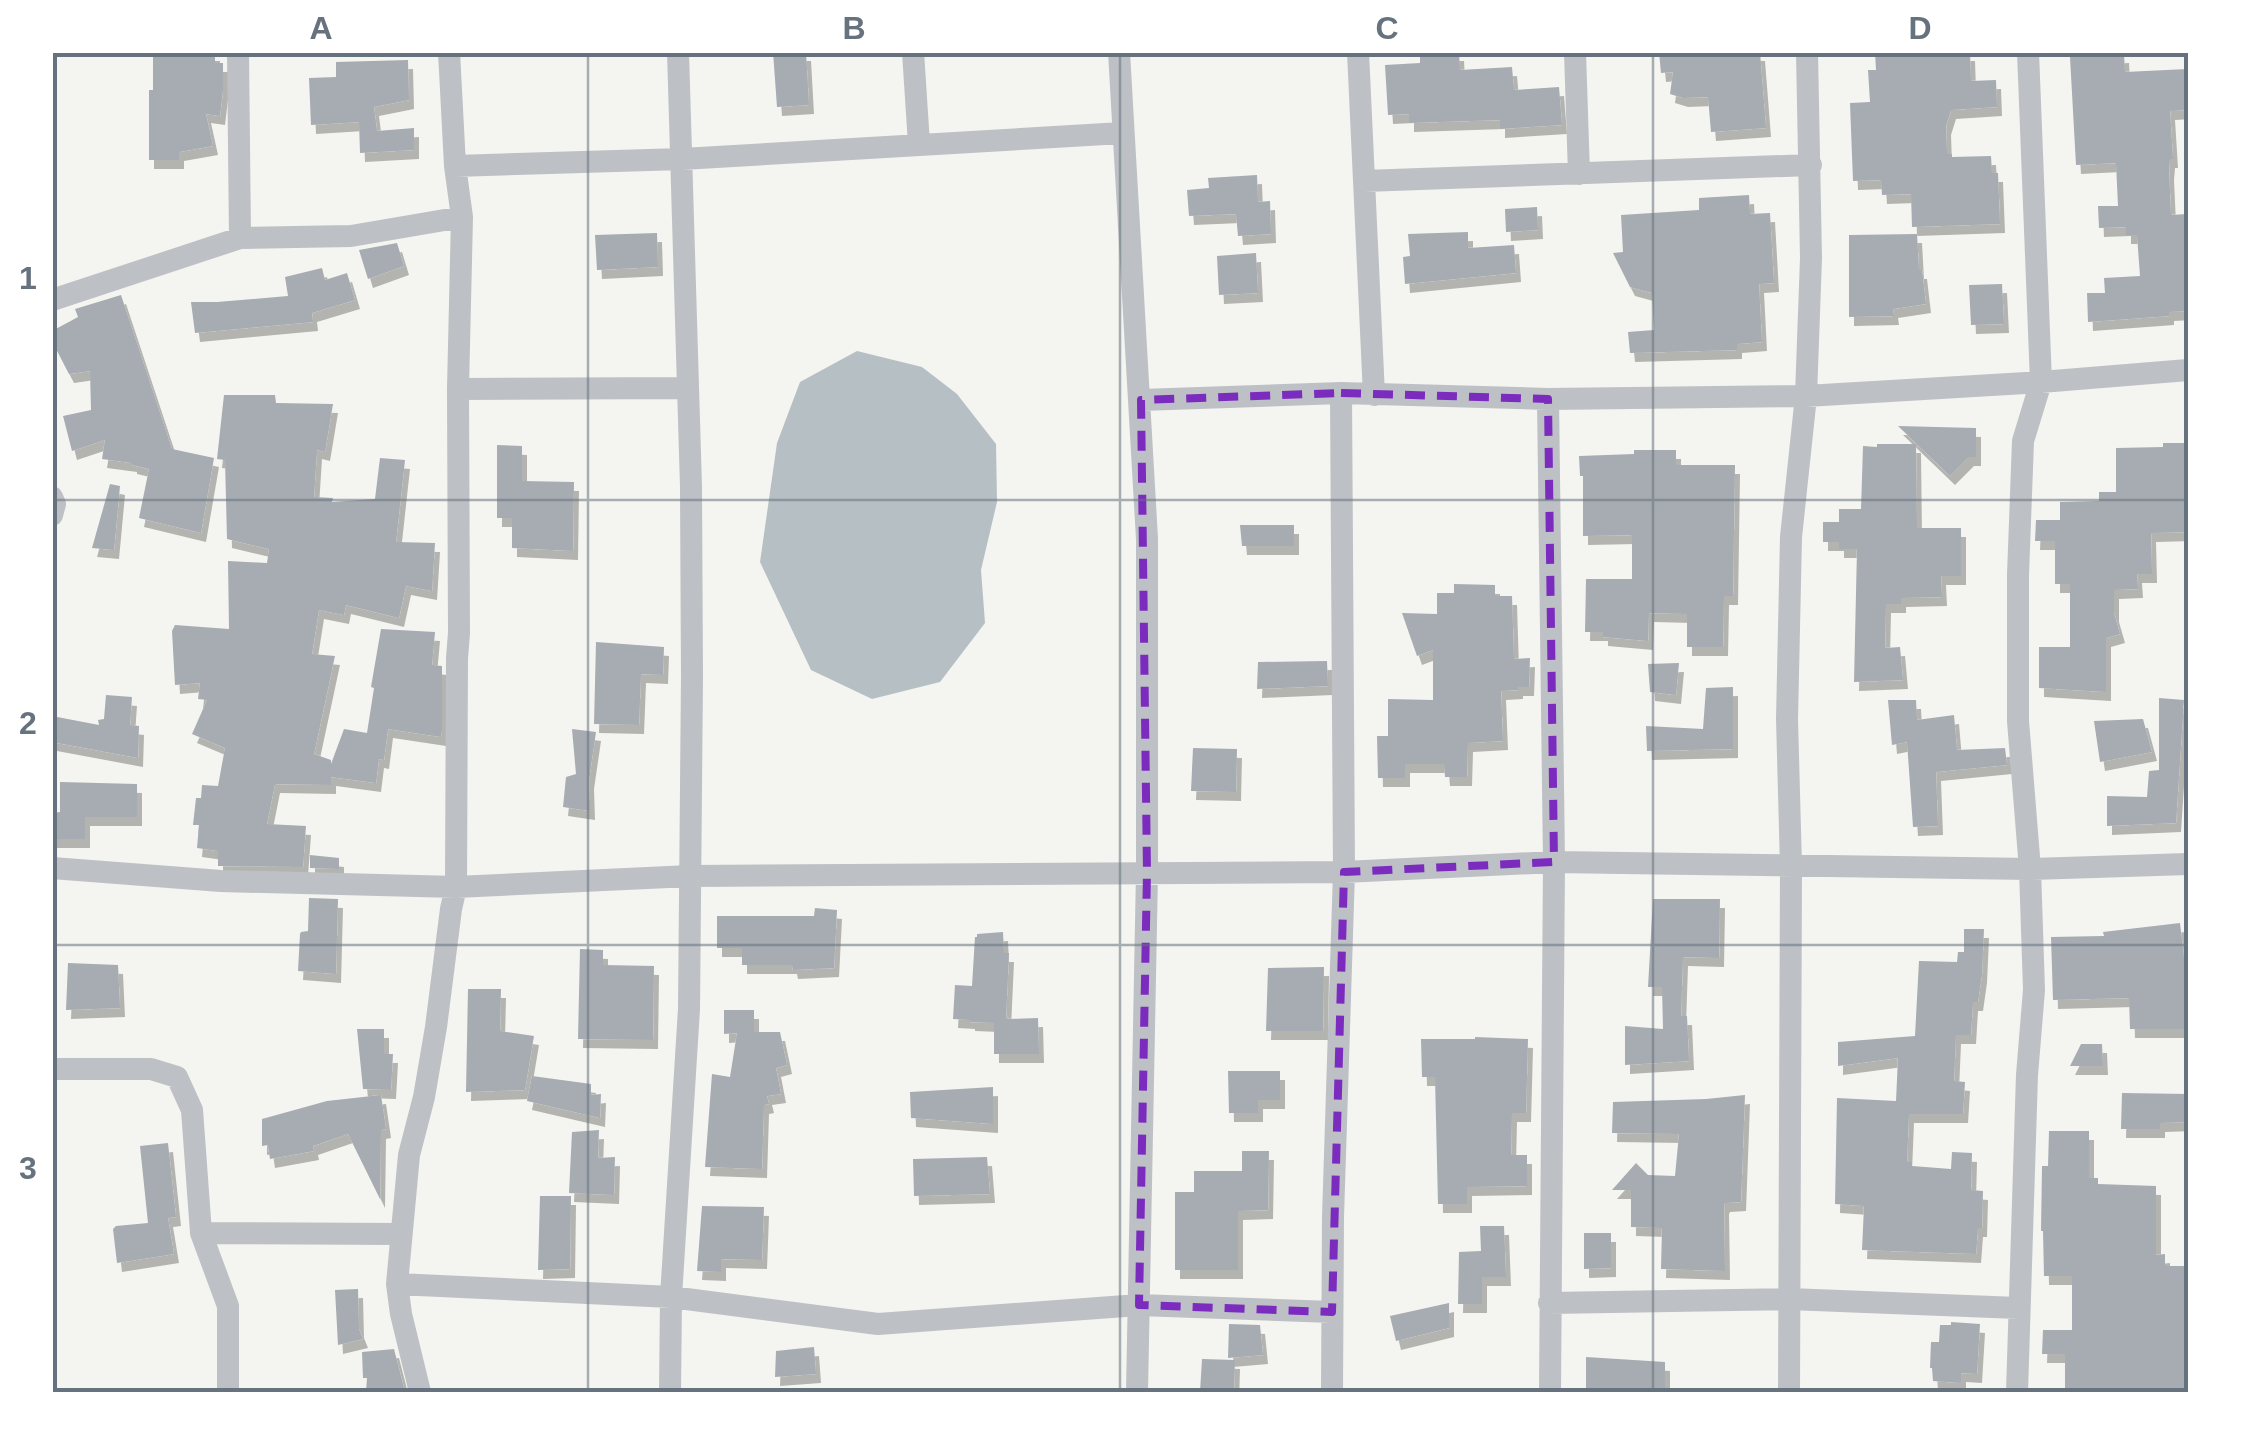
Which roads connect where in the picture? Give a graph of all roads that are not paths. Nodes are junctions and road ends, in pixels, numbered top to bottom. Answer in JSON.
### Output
{"nodes":[{"id":1,"x":238,"y":52,"type":"edge"},
{"id":2,"x":449,"y":52,"type":"edge"},
{"id":3,"x":678,"y":52,"type":"edge"},
{"id":4,"x":913,"y":52,"type":"edge"},
{"id":5,"x":1119,"y":52,"type":"edge"},
{"id":6,"x":1358,"y":52,"type":"edge"},
{"id":7,"x":1574,"y":52,"type":"edge"},
{"id":8,"x":1807,"y":52,"type":"edge"},
{"id":9,"x":2028,"y":52,"type":"edge"},
{"id":10,"x":1122,"y":133,"type":"junction"},
{"id":11,"x":919,"y":144,"type":"junction"},
{"id":12,"x":682,"y":159,"type":"junction"},
{"id":13,"x":1810,"y":165,"type":"junction"},
{"id":14,"x":455,"y":166,"type":"junction"},
{"id":15,"x":1579,"y":174,"type":"junction"},
{"id":16,"x":1364,"y":182,"type":"junction"},
{"id":17,"x":462,"y":217,"type":"junction"},
{"id":18,"x":240,"y":238,"type":"junction"},
{"id":19,"x":52,"y":300,"type":"edge"},
{"id":20,"x":2188,"y":370,"type":"edge"},
{"id":21,"x":2041,"y":382,"type":"junction"},
{"id":22,"x":688,"y":388,"type":"junction"},
{"id":23,"x":458,"y":390,"type":"junction"},
{"id":24,"x":1341,"y":393,"type":"junction"},
{"id":25,"x":1374,"y":396,"type":"junction"},
{"id":26,"x":1806,"y":396,"type":"junction"},
{"id":27,"x":1548,"y":399,"type":"junction"},
{"id":28,"x":1141,"y":400,"type":"junction"},
{"id":29,"x":52,"y":497,"type":"edge"},
{"id":30,"x":52,"y":515,"type":"edge"},
{"id":31,"x":1554,"y":862,"type":"junction"},
{"id":32,"x":2188,"y":864,"type":"edge"},
{"id":33,"x":1791,"y":867,"type":"junction"},
{"id":34,"x":52,"y":868,"type":"edge"},
{"id":35,"x":2030,"y":869,"type":"junction"},
{"id":36,"x":1146,"y":872,"type":"junction"},
{"id":37,"x":1344,"y":872,"type":"junction"},
{"id":38,"x":690,"y":876,"type":"junction"},
{"id":39,"x":456,"y":886,"type":"junction"},
{"id":40,"x":52,"y":1068,"type":"edge"},
{"id":41,"x":202,"y":1233,"type":"junction"},
{"id":42,"x":400,"y":1234,"type":"junction"},
{"id":43,"x":397,"y":1284,"type":"junction"},
{"id":44,"x":670,"y":1297,"type":"junction"},
{"id":45,"x":1790,"y":1299,"type":"junction"},
{"id":46,"x":1549,"y":1303,"type":"junction"},
{"id":47,"x":1139,"y":1305,"type":"junction"},
{"id":48,"x":2018,"y":1308,"type":"junction"},
{"id":49,"x":1332,"y":1312,"type":"junction"},
{"id":50,"x":228,"y":1392,"type":"edge"},
{"id":51,"x":420,"y":1392,"type":"edge"},
{"id":52,"x":670,"y":1392,"type":"edge"},
{"id":53,"x":1137,"y":1392,"type":"edge"},
{"id":54,"x":1332,"y":1392,"type":"edge"},
{"id":55,"x":1550,"y":1392,"type":"edge"},
{"id":56,"x":1789,"y":1392,"type":"edge"},
{"id":57,"x":2017,"y":1392,"type":"edge"}],
"edges":[{"from":1,"to":18,"type":"street"},
{"from":2,"to":14,"type":"street"},
{"from":3,"to":12,"type":"street"},
{"from":4,"to":11,"type":"street"},
{"from":5,"to":10,"type":"street"},
{"from":6,"to":16,"type":"street"},
{"from":7,"to":15,"type":"street"},
{"from":8,"to":13,"type":"street"},
{"from":9,"to":21,"type":"street"},
{"from":10,"to":11,"type":"street"},
{"from":10,"to":28,"type":"street"},
{"from":11,"to":12,"type":"street"},
{"from":12,"to":14,"type":"street"},
{"from":12,"to":22,"type":"street"},
{"from":13,"to":15,"type":"street"},
{"from":13,"to":26,"type":"street"},
{"from":14,"to":17,"type":"street"},
{"from":15,"to":16,"type":"street"},
{"from":16,"to":25,"type":"street"},
{"from":17,"to":18,"type":"street"},
{"from":17,"to":23,"type":"street"},
{"from":18,"to":19,"type":"street"},
{"from":20,"to":21,"type":"street"},
{"from":21,"to":26,"type":"street"},
{"from":21,"to":35,"type":"street"},
{"from":22,"to":23,"type":"street"},
{"from":22,"to":38,"type":"street"},
{"from":23,"to":39,"type":"street"},
{"from":24,"to":25,"type":"street"},
{"from":24,"to":28,"type":"street"},
{"from":24,"to":37,"type":"street"},
{"from":25,"to":27,"type":"street"},
{"from":26,"to":27,"type":"street"},
{"from":26,"to":33,"type":"street"},
{"from":27,"to":31,"type":"street"},
{"from":28,"to":36,"type":"street"},
{"from":29,"to":30,"type":"street"},
{"from":31,"to":33,"type":"street"},
{"from":31,"to":37,"type":"street"},
{"from":31,"to":46,"type":"street"},
{"from":32,"to":35,"type":"street"},
{"from":33,"to":35,"type":"street"},
{"from":33,"to":45,"type":"street"},
{"from":34,"to":39,"type":"street"},
{"from":35,"to":48,"type":"street"},
{"from":36,"to":37,"type":"street"},
{"from":36,"to":38,"type":"street"},
{"from":36,"to":47,"type":"street"},
{"from":37,"to":49,"type":"street"},
{"from":38,"to":39,"type":"street"},
{"from":38,"to":44,"type":"street"},
{"from":39,"to":42,"type":"street"},
{"from":40,"to":41,"type":"street"},
{"from":41,"to":42,"type":"street"},
{"from":41,"to":50,"type":"street"},
{"from":42,"to":43,"type":"street"},
{"from":43,"to":44,"type":"street"},
{"from":43,"to":51,"type":"street"},
{"from":44,"to":47,"type":"street"},
{"from":44,"to":52,"type":"street"},
{"from":45,"to":46,"type":"street"},
{"from":45,"to":48,"type":"street"},
{"from":45,"to":56,"type":"street"},
{"from":46,"to":55,"type":"street"},
{"from":47,"to":49,"type":"street"},
{"from":47,"to":53,"type":"street"},
{"from":48,"to":57,"type":"street"},
{"from":49,"to":54,"type":"street"}]}
